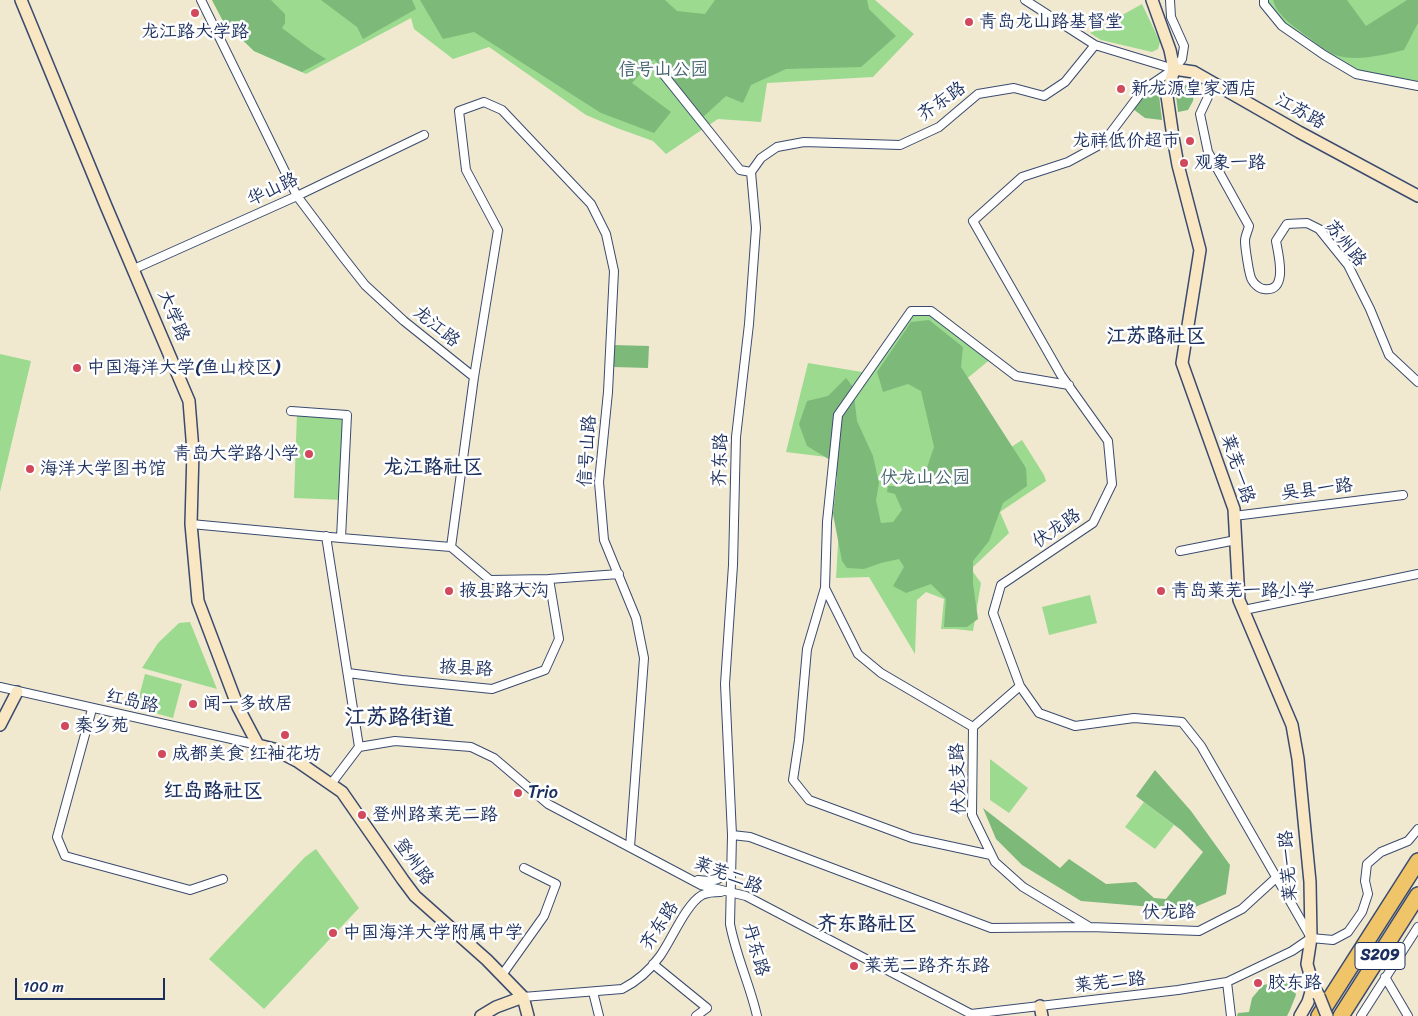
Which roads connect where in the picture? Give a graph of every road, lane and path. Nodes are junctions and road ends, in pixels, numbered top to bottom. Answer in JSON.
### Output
{"nodes":[{"id":1,"x":20,"y":0,"type":"edge"},
{"id":2,"x":201,"y":0,"type":"edge"},
{"id":3,"x":1025,"y":0,"type":"edge"},
{"id":4,"x":1152,"y":0,"type":"edge"},
{"id":5,"x":1170,"y":0,"type":"edge"},
{"id":6,"x":1264,"y":0,"type":"edge"},
{"id":7,"x":1095,"y":45,"type":"junction"},
{"id":8,"x":1174,"y":69,"type":"junction"},
{"id":9,"x":660,"y":70,"type":"dead end"},
{"id":10,"x":1214,"y":84,"type":"junction"},
{"id":11,"x":1418,"y":86,"type":"edge"},
{"id":12,"x":424,"y":135,"type":"dead end"},
{"id":13,"x":751,"y":172,"type":"junction"},
{"id":14,"x":297,"y":196,"type":"junction"},
{"id":15,"x":1418,"y":196,"type":"edge"},
{"id":16,"x":134,"y":269,"type":"junction"},
{"id":17,"x":474,"y":377,"type":"junction"},
{"id":18,"x":1418,"y":382,"type":"edge"},
{"id":19,"x":1069,"y":385,"type":"junction"},
{"id":20,"x":291,"y":411,"type":"dead end"},
{"id":21,"x":1403,"y":495,"type":"dead end"},
{"id":22,"x":1234,"y":516,"type":"junction"},
{"id":23,"x":191,"y":524,"type":"junction"},
{"id":24,"x":326,"y":536,"type":"junction"},
{"id":25,"x":342,"y":538,"type":"junction"},
{"id":26,"x":1236,"y":540,"type":"junction"},
{"id":27,"x":451,"y":547,"type":"junction"},
{"id":28,"x":1180,"y":551,"type":"dead end"},
{"id":29,"x":619,"y":574,"type":"junction"},
{"id":30,"x":1418,"y":574,"type":"edge"},
{"id":31,"x":549,"y":579,"type":"junction"},
{"id":32,"x":825,"y":588,"type":"junction"},
{"id":33,"x":1244,"y":610,"type":"junction"},
{"id":34,"x":348,"y":673,"type":"junction"},
{"id":35,"x":1020,"y":686,"type":"junction"},
{"id":36,"x":0,"y":688,"type":"edge"},
{"id":37,"x":17,"y":692,"type":"junction"},
{"id":38,"x":92,"y":709,"type":"junction"},
{"id":39,"x":0,"y":725,"type":"edge"},
{"id":40,"x":973,"y":727,"type":"junction"},
{"id":41,"x":258,"y":745,"type":"junction"},
{"id":42,"x":359,"y":747,"type":"junction"},
{"id":43,"x":331,"y":784,"type":"junction"},
{"id":44,"x":1418,"y":829,"type":"edge"},
{"id":45,"x":732,"y":835,"type":"junction"},
{"id":46,"x":630,"y":847,"type":"junction"},
{"id":47,"x":992,"y":855,"type":"junction"},
{"id":48,"x":1418,"y":861,"type":"edge"},
{"id":49,"x":731,"y":866,"type":"junction"},
{"id":50,"x":524,"y":868,"type":"dead end"},
{"id":51,"x":687,"y":877,"type":"junction"},
{"id":52,"x":1276,"y":877,"type":"junction"},
{"id":53,"x":222,"y":879,"type":"dead end"},
{"id":54,"x":731,"y":892,"type":"junction"},
{"id":55,"x":1418,"y":896,"type":"edge"},
{"id":56,"x":690,"y":906,"type":"junction"},
{"id":57,"x":1418,"y":926,"type":"edge"},
{"id":58,"x":1090,"y":927,"type":"junction"},
{"id":59,"x":1311,"y":938,"type":"junction"},
{"id":60,"x":653,"y":964,"type":"junction"},
{"id":61,"x":502,"y":975,"type":"junction"},
{"id":62,"x":1385,"y":977,"type":"junction"},
{"id":63,"x":1227,"y":982,"type":"junction"},
{"id":64,"x":1313,"y":985,"type":"junction"},
{"id":65,"x":593,"y":992,"type":"junction"},
{"id":66,"x":523,"y":997,"type":"junction"},
{"id":67,"x":1041,"y":1011,"type":"edge"},
{"id":68,"x":971,"y":1015,"type":"edge"},
{"id":69,"x":481,"y":1016,"type":"edge"},
{"id":70,"x":528,"y":1016,"type":"edge"},
{"id":71,"x":599,"y":1016,"type":"edge"},
{"id":72,"x":696,"y":1016,"type":"edge"},
{"id":73,"x":757,"y":1016,"type":"edge"},
{"id":74,"x":1231,"y":1016,"type":"edge"},
{"id":75,"x":1300,"y":1016,"type":"edge"},
{"id":76,"x":1319,"y":1016,"type":"edge"},
{"id":77,"x":1327,"y":1016,"type":"edge"},
{"id":78,"x":1341,"y":1016,"type":"edge"},
{"id":79,"x":1361,"y":1016,"type":"edge"},
{"id":80,"x":1408,"y":1016,"type":"edge"}],
"edges":[{"from":1,"to":16,"type":"main road","name":"大学路"},
{"from":2,"to":14,"type":"street","name":"龙江路"},
{"from":3,"to":7,"type":"street"},
{"from":4,"to":8,"type":"main road"},
{"from":5,"to":8,"type":"street"},
{"from":6,"to":11,"type":"street"},
{"from":7,"to":8,"type":"street"},
{"from":7,"to":13,"type":"street","name":"齐东路"},
{"from":8,"to":10,"type":"main road","name":"江苏路"},
{"from":8,"to":19,"type":"street","name":"伏龙路"},
{"from":8,"to":22,"type":"main road","name":"莱芜一路"},
{"from":9,"to":13,"type":"street"},
{"from":10,"to":15,"type":"main road","name":"江苏路"},
{"from":10,"to":18,"type":"street","name":"苏州路"},
{"from":12,"to":14,"type":"street","name":"华山路"},
{"from":13,"to":45,"type":"street","name":"齐东路"},
{"from":14,"to":16,"type":"street","name":"华山路"},
{"from":14,"to":17,"type":"street","name":"龙江路"},
{"from":16,"to":23,"type":"main road","name":"大学路"},
{"from":17,"to":27,"type":"street"},
{"from":17,"to":29,"type":"street","name":"信号山路"},
{"from":19,"to":32,"type":"street"},
{"from":19,"to":35,"type":"street","name":"伏龙路"},
{"from":20,"to":25,"type":"street"},
{"from":21,"to":22,"type":"street","name":"吴县一路"},
{"from":22,"to":26,"type":"main road","name":"莱芜一路"},
{"from":23,"to":24,"type":"street"},
{"from":23,"to":41,"type":"main road","name":"大学路"},
{"from":24,"to":25,"type":"street"},
{"from":24,"to":34,"type":"street"},
{"from":25,"to":27,"type":"street"},
{"from":26,"to":28,"type":"street"},
{"from":26,"to":33,"type":"main road","name":"莱芜一路"},
{"from":27,"to":31,"type":"street"},
{"from":29,"to":31,"type":"street"},
{"from":29,"to":46,"type":"street","name":"信号山路"},
{"from":30,"to":33,"type":"street"},
{"from":31,"to":34,"type":"street","name":"掖县路"},
{"from":32,"to":40,"type":"street"},
{"from":32,"to":47,"type":"street"},
{"from":33,"to":59,"type":"main road","name":"莱芜一路"},
{"from":34,"to":42,"type":"street"},
{"from":35,"to":40,"type":"street","name":"伏龙支路"},
{"from":35,"to":52,"type":"street","name":"伏龙路"},
{"from":36,"to":37,"type":"street","name":"红岛路"},
{"from":37,"to":38,"type":"street","name":"红岛路"},
{"from":37,"to":39,"type":"main road"},
{"from":38,"to":41,"type":"street","name":"红岛路"},
{"from":38,"to":53,"type":"street"},
{"from":40,"to":47,"type":"street","name":"伏龙支路"},
{"from":41,"to":43,"type":"main road","name":"登州路"},
{"from":42,"to":43,"type":"street"},
{"from":42,"to":46,"type":"street","name":"莱芜二路"},
{"from":43,"to":61,"type":"main road","name":"登州路"},
{"from":44,"to":59,"type":"street"},
{"from":45,"to":49,"type":"street","name":"齐东路"},
{"from":45,"to":58,"type":"street","name":"伏龙路"},
{"from":46,"to":51,"type":"street","name":"莱芜二路"},
{"from":47,"to":58,"type":"street","name":"伏龙支路"},
{"from":48,"to":76,"type":"highway","number":"S209"},
{"from":49,"to":51,"type":"street"},
{"from":49,"to":54,"type":"street","name":"齐东路"},
{"from":50,"to":61,"type":"street"},
{"from":51,"to":54,"type":"street","name":"莱芜二路"},
{"from":51,"to":56,"type":"street"},
{"from":52,"to":58,"type":"street","name":"伏龙路"},
{"from":52,"to":59,"type":"street","name":"伏龙路"},
{"from":54,"to":56,"type":"street","name":"齐东路"},
{"from":54,"to":68,"type":"street","name":"莱芜二路"},
{"from":54,"to":73,"type":"street","name":"丹东路"},
{"from":55,"to":78,"type":"highway","number":"S209"},
{"from":56,"to":60,"type":"street","name":"齐东路"},
{"from":57,"to":62,"type":"street"},
{"from":59,"to":63,"type":"street","name":"莱芜二路"},
{"from":59,"to":64,"type":"main road","name":"莱芜一路"},
{"from":60,"to":65,"type":"street","name":"齐东路"},
{"from":60,"to":72,"type":"street"},
{"from":61,"to":66,"type":"main road","name":"登州路"},
{"from":62,"to":79,"type":"street"},
{"from":62,"to":80,"type":"street"},
{"from":63,"to":67,"type":"street","name":"莱芜二路"},
{"from":63,"to":74,"type":"street"},
{"from":64,"to":75,"type":"main road"},
{"from":64,"to":77,"type":"main road","bridge":true},
{"from":65,"to":66,"type":"street","name":"齐东路"},
{"from":65,"to":71,"type":"street"},
{"from":66,"to":69,"type":"main road"},
{"from":66,"to":70,"type":"main road","name":"登州路"},
{"from":67,"to":68,"type":"street","name":"莱芜二路"}]}
